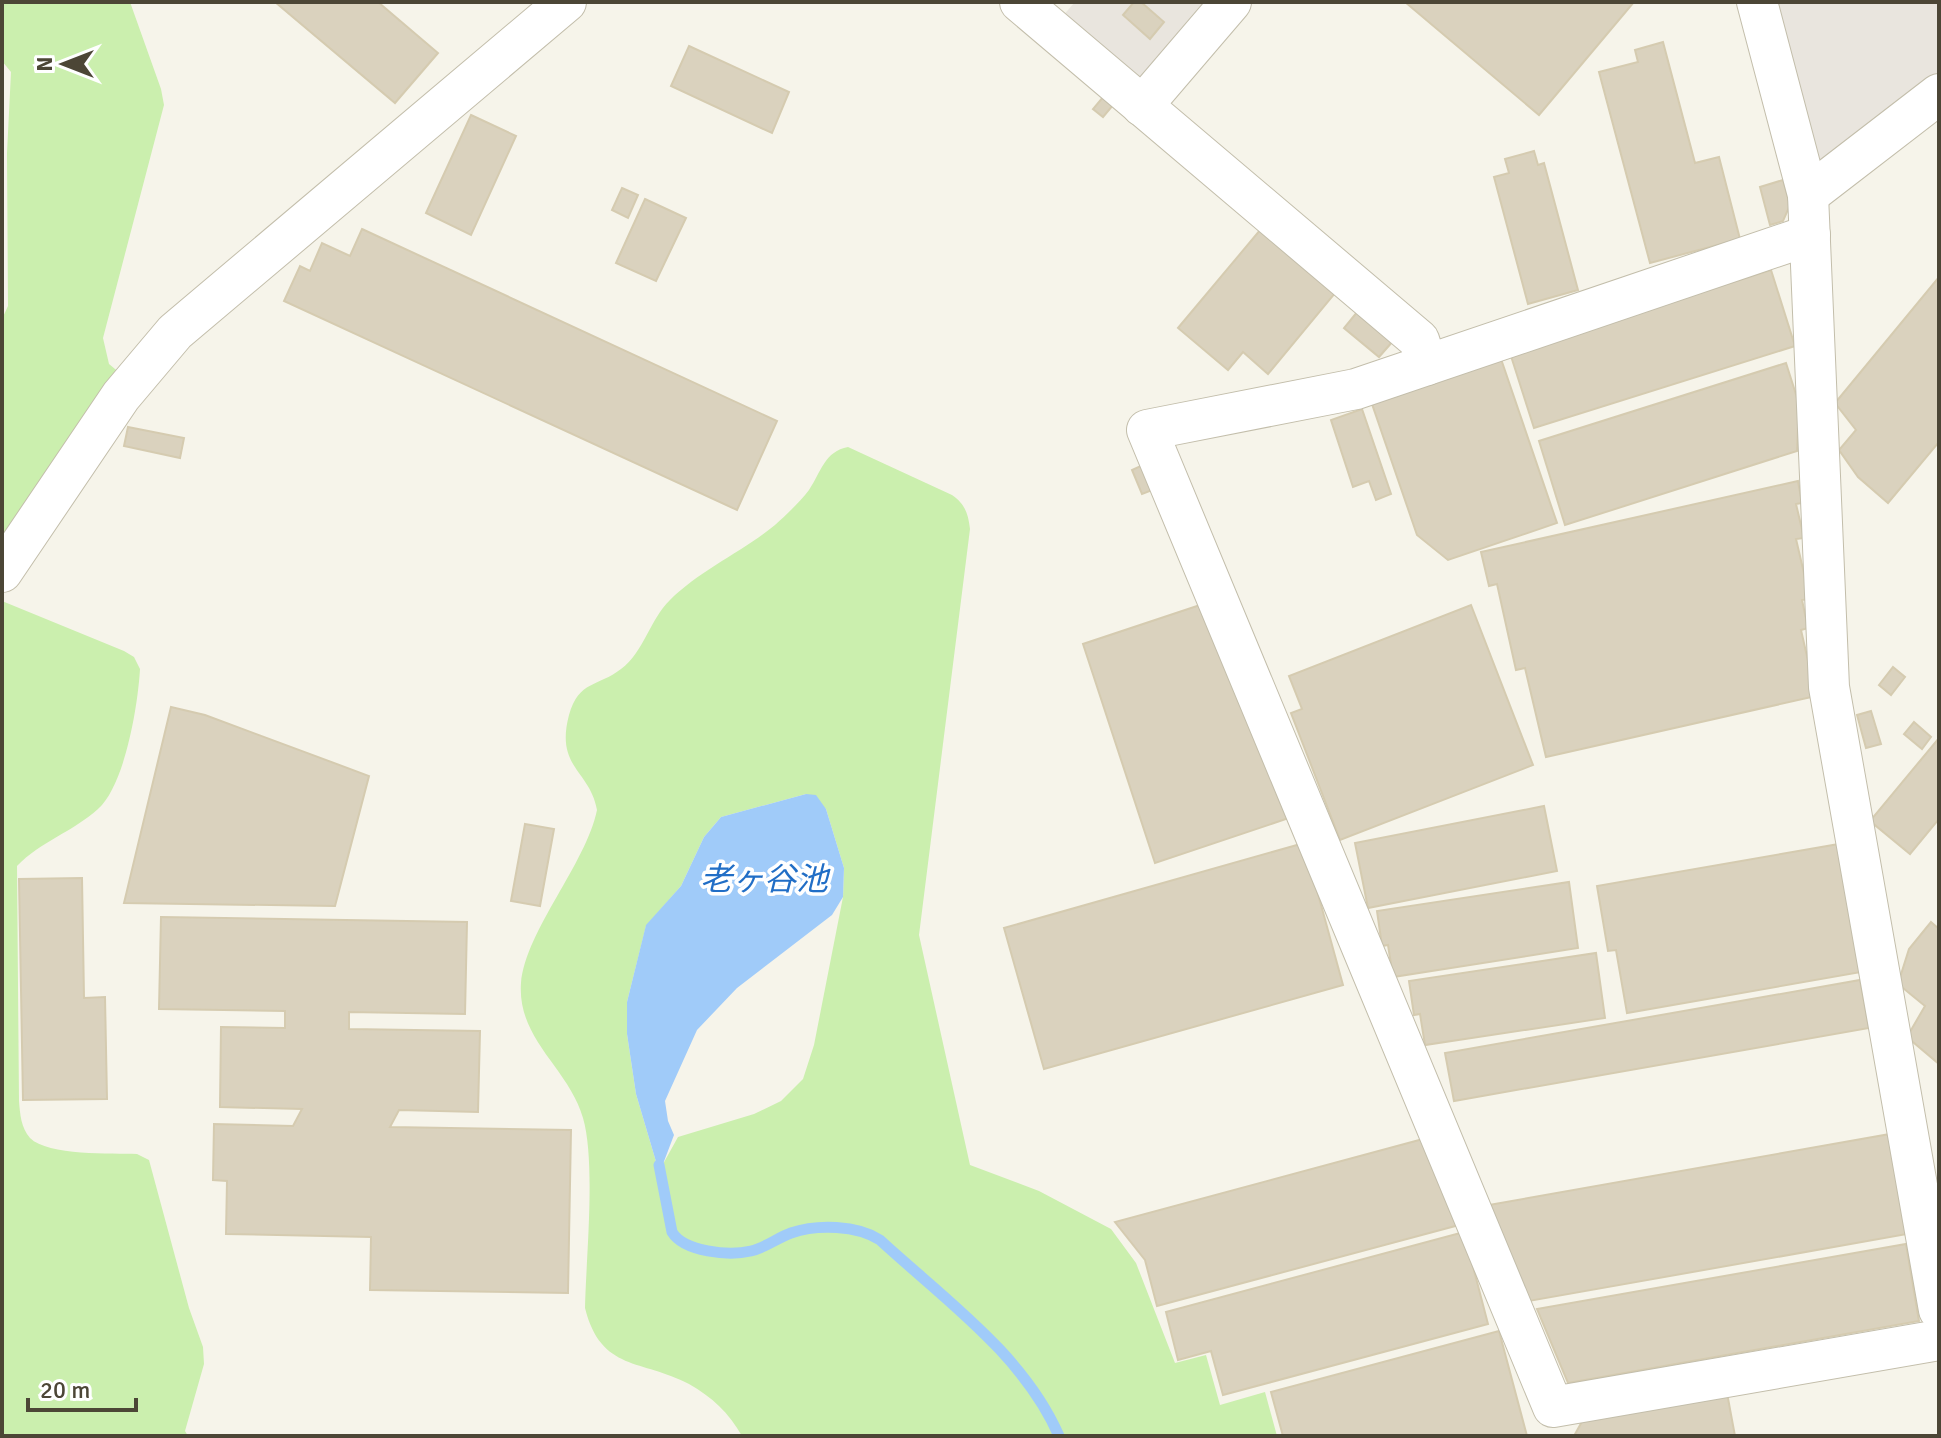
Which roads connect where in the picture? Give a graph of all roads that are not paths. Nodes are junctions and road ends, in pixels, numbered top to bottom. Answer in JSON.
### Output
{"nodes":[{"id":1,"x":566,"y":2,"type":"edge"},
{"id":2,"x":1020,"y":2,"type":"edge"},
{"id":3,"x":1231,"y":2,"type":"edge"},
{"id":4,"x":1757,"y":2,"type":"edge"},
{"id":5,"x":1142,"y":106,"type":"junction"},
{"id":6,"x":1933,"y":108,"type":"edge"},
{"id":7,"x":1808,"y":195,"type":"junction"},
{"id":8,"x":1810,"y":235,"type":"junction"},
{"id":9,"x":1427,"y":365,"type":"junction"},
{"id":10,"x":2,"y":572,"type":"edge"},
{"id":11,"x":1939,"y":1310,"type":"edge"},
{"id":12,"x":1939,"y":1340,"type":"edge"}],
"edges":[{"from":1,"to":10,"type":"street"},
{"from":2,"to":5,"type":"street"},
{"from":3,"to":5,"type":"street"},
{"from":4,"to":7,"type":"street"},
{"from":5,"to":9,"type":"street"},
{"from":6,"to":7,"type":"street"},
{"from":7,"to":8,"type":"street"},
{"from":8,"to":9,"type":"street"},
{"from":8,"to":11,"type":"street"},
{"from":9,"to":12,"type":"street"}]}
